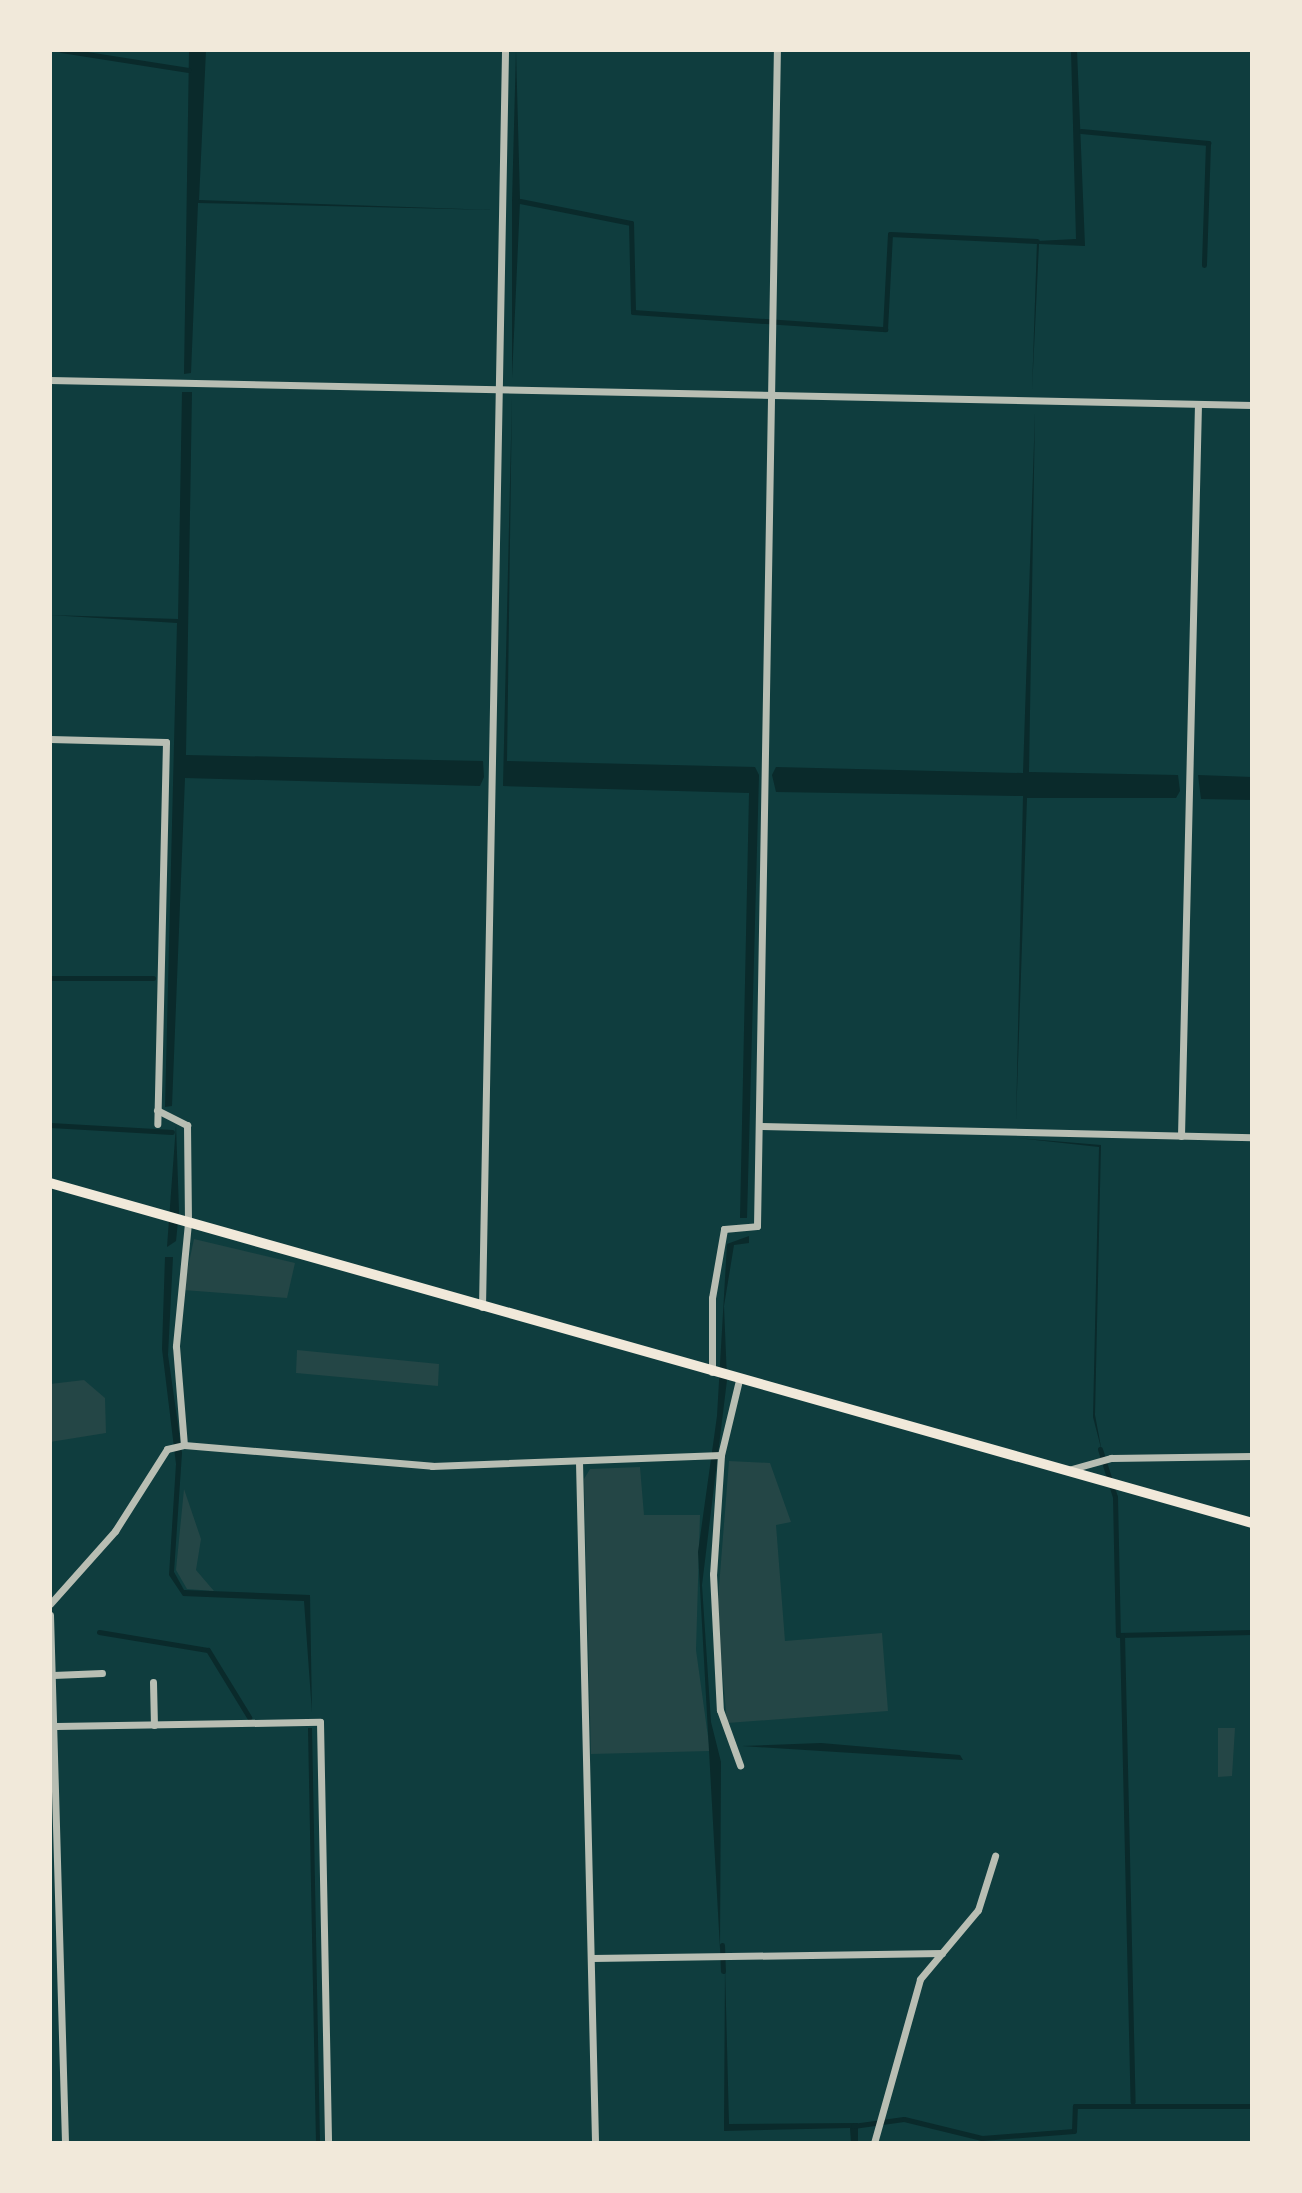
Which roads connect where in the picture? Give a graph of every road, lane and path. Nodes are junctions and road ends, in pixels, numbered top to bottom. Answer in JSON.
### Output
{"nodes":[{"id":1,"x":505,"y":50,"type":"edge"},
{"id":2,"x":777,"y":50,"type":"edge"},
{"id":3,"x":50,"y":380,"type":"edge"},
{"id":4,"x":501,"y":390,"type":"junction"},
{"id":5,"x":774,"y":396,"type":"junction"},
{"id":6,"x":1198,"y":404,"type":"junction"},
{"id":7,"x":1252,"y":405,"type":"edge"},
{"id":8,"x":50,"y":739,"type":"edge"},
{"id":9,"x":157,"y":1110,"type":"junction"},
{"id":10,"x":157,"y":1124,"type":"dead end"},
{"id":11,"x":759,"y":1126,"type":"junction"},
{"id":12,"x":1181,"y":1136,"type":"junction"},
{"id":13,"x":1252,"y":1137,"type":"edge"},
{"id":14,"x":50,"y":1183,"type":"edge"},
{"id":15,"x":188,"y":1223,"type":"junction"},
{"id":16,"x":482,"y":1307,"type":"junction"},
{"id":17,"x":712,"y":1372,"type":"junction"},
{"id":18,"x":739,"y":1380,"type":"junction"},
{"id":19,"x":184,"y":1445,"type":"junction"},
{"id":20,"x":721,"y":1455,"type":"junction"},
{"id":21,"x":1252,"y":1456,"type":"edge"},
{"id":22,"x":579,"y":1462,"type":"junction"},
{"id":23,"x":1065,"y":1471,"type":"junction"},
{"id":24,"x":1252,"y":1523,"type":"edge"},
{"id":25,"x":50,"y":1604,"type":"edge"},
{"id":26,"x":50,"y":1615,"type":"edge"},
{"id":27,"x":102,"y":1673,"type":"dead end"},
{"id":28,"x":53,"y":1675,"type":"junction"},
{"id":29,"x":153,"y":1682,"type":"dead end"},
{"id":30,"x":154,"y":1725,"type":"junction"},
{"id":31,"x":56,"y":1726,"type":"junction"},
{"id":32,"x":740,"y":1765,"type":"dead end"},
{"id":33,"x":995,"y":1856,"type":"dead end"},
{"id":34,"x":50,"y":1936,"type":"edge"},
{"id":35,"x":60,"y":1939,"type":"junction"},
{"id":36,"x":942,"y":1953,"type":"junction"},
{"id":37,"x":592,"y":1958,"type":"junction"},
{"id":38,"x":65,"y":2143,"type":"edge"},
{"id":39,"x":328,"y":2143,"type":"edge"},
{"id":40,"x":595,"y":2143,"type":"edge"},
{"id":41,"x":874,"y":2143,"type":"edge"}],
"edges":[{"from":1,"to":4,"type":"street"},
{"from":2,"to":5,"type":"street"},
{"from":3,"to":4,"type":"street"},
{"from":4,"to":5,"type":"street"},
{"from":4,"to":16,"type":"street"},
{"from":5,"to":6,"type":"street"},
{"from":5,"to":11,"type":"street"},
{"from":6,"to":7,"type":"street"},
{"from":6,"to":12,"type":"street"},
{"from":8,"to":9,"type":"street"},
{"from":9,"to":10,"type":"street"},
{"from":9,"to":15,"type":"street"},
{"from":11,"to":12,"type":"street"},
{"from":11,"to":17,"type":"street"},
{"from":12,"to":13,"type":"street"},
{"from":14,"to":15,"type":"main road"},
{"from":15,"to":16,"type":"main road"},
{"from":15,"to":19,"type":"street"},
{"from":16,"to":17,"type":"main road"},
{"from":17,"to":18,"type":"main road"},
{"from":18,"to":20,"type":"street"},
{"from":18,"to":23,"type":"main road"},
{"from":19,"to":22,"type":"street"},
{"from":19,"to":25,"type":"street"},
{"from":20,"to":22,"type":"street"},
{"from":20,"to":32,"type":"street"},
{"from":21,"to":23,"type":"street"},
{"from":22,"to":37,"type":"street"},
{"from":23,"to":24,"type":"main road"},
{"from":26,"to":28,"type":"street"},
{"from":27,"to":28,"type":"street"},
{"from":28,"to":31,"type":"street"},
{"from":29,"to":30,"type":"street"},
{"from":30,"to":31,"type":"street"},
{"from":30,"to":39,"type":"street"},
{"from":31,"to":35,"type":"street"},
{"from":33,"to":36,"type":"street"},
{"from":34,"to":35,"type":"street"},
{"from":35,"to":38,"type":"street"},
{"from":36,"to":37,"type":"street"},
{"from":36,"to":41,"type":"street"},
{"from":37,"to":40,"type":"street"}]}
